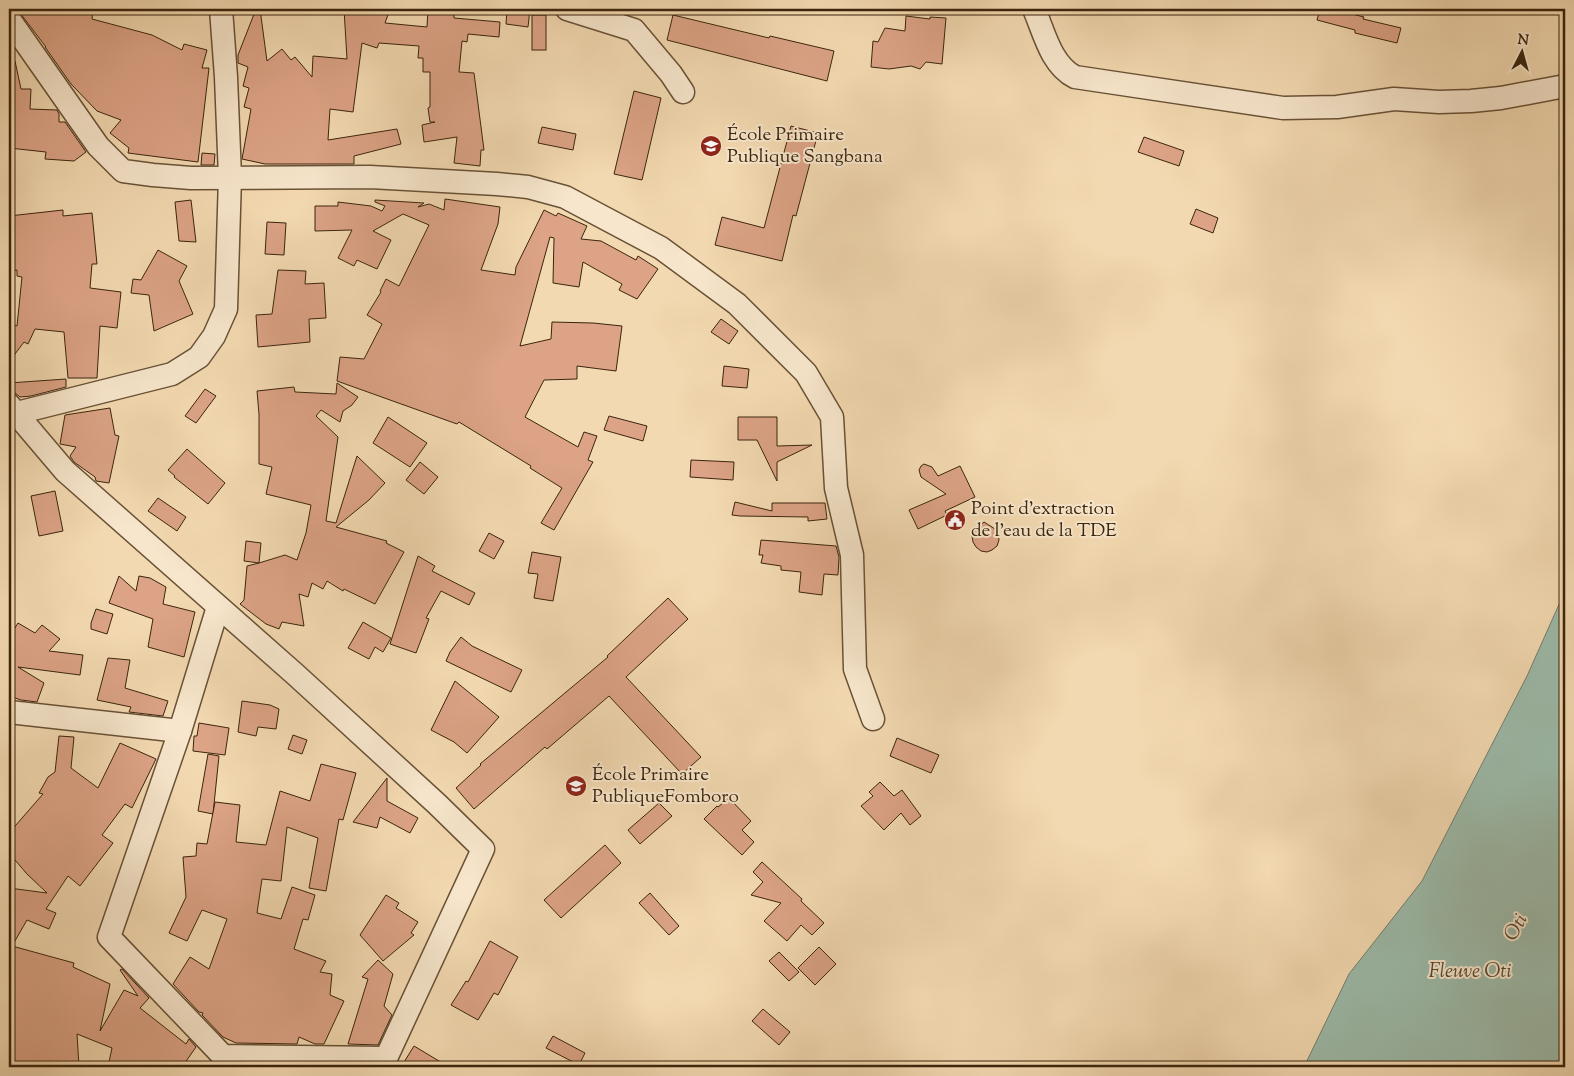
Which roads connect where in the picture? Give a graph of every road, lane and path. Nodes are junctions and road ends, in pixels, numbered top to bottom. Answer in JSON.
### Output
{"nodes":[{"id":1,"x":221,"y":9,"type":"edge"},
{"id":2,"x":567,"y":9,"type":"edge"},
{"id":3,"x":1034,"y":9,"type":"edge"},
{"id":4,"x":9,"y":19,"type":"edge"},
{"id":5,"x":1565,"y":86,"type":"edge"},
{"id":6,"x":683,"y":92,"type":"dead end"},
{"id":7,"x":230,"y":177,"type":"junction"},
{"id":8,"x":11,"y":411,"type":"edge"},
{"id":9,"x":218,"y":607,"type":"junction"},
{"id":10,"x":9,"y":712,"type":"edge"},
{"id":11,"x":873,"y":719,"type":"dead end"},
{"id":12,"x":180,"y":731,"type":"junction"},
{"id":13,"x":224,"y":1062,"type":"edge"},
{"id":14,"x":383,"y":1063,"type":"edge"}],
"edges":[{"from":1,"to":7,"type":"street"},
{"from":2,"to":6,"type":"street"},
{"from":3,"to":5,"type":"street"},
{"from":4,"to":7,"type":"street"},
{"from":7,"to":8,"type":"street"},
{"from":7,"to":11,"type":"street"},
{"from":8,"to":9,"type":"street"},
{"from":9,"to":12,"type":"street"},
{"from":9,"to":14,"type":"street"},
{"from":10,"to":12,"type":"street"},
{"from":12,"to":13,"type":"street"},
{"from":13,"to":14,"type":"street"}]}
